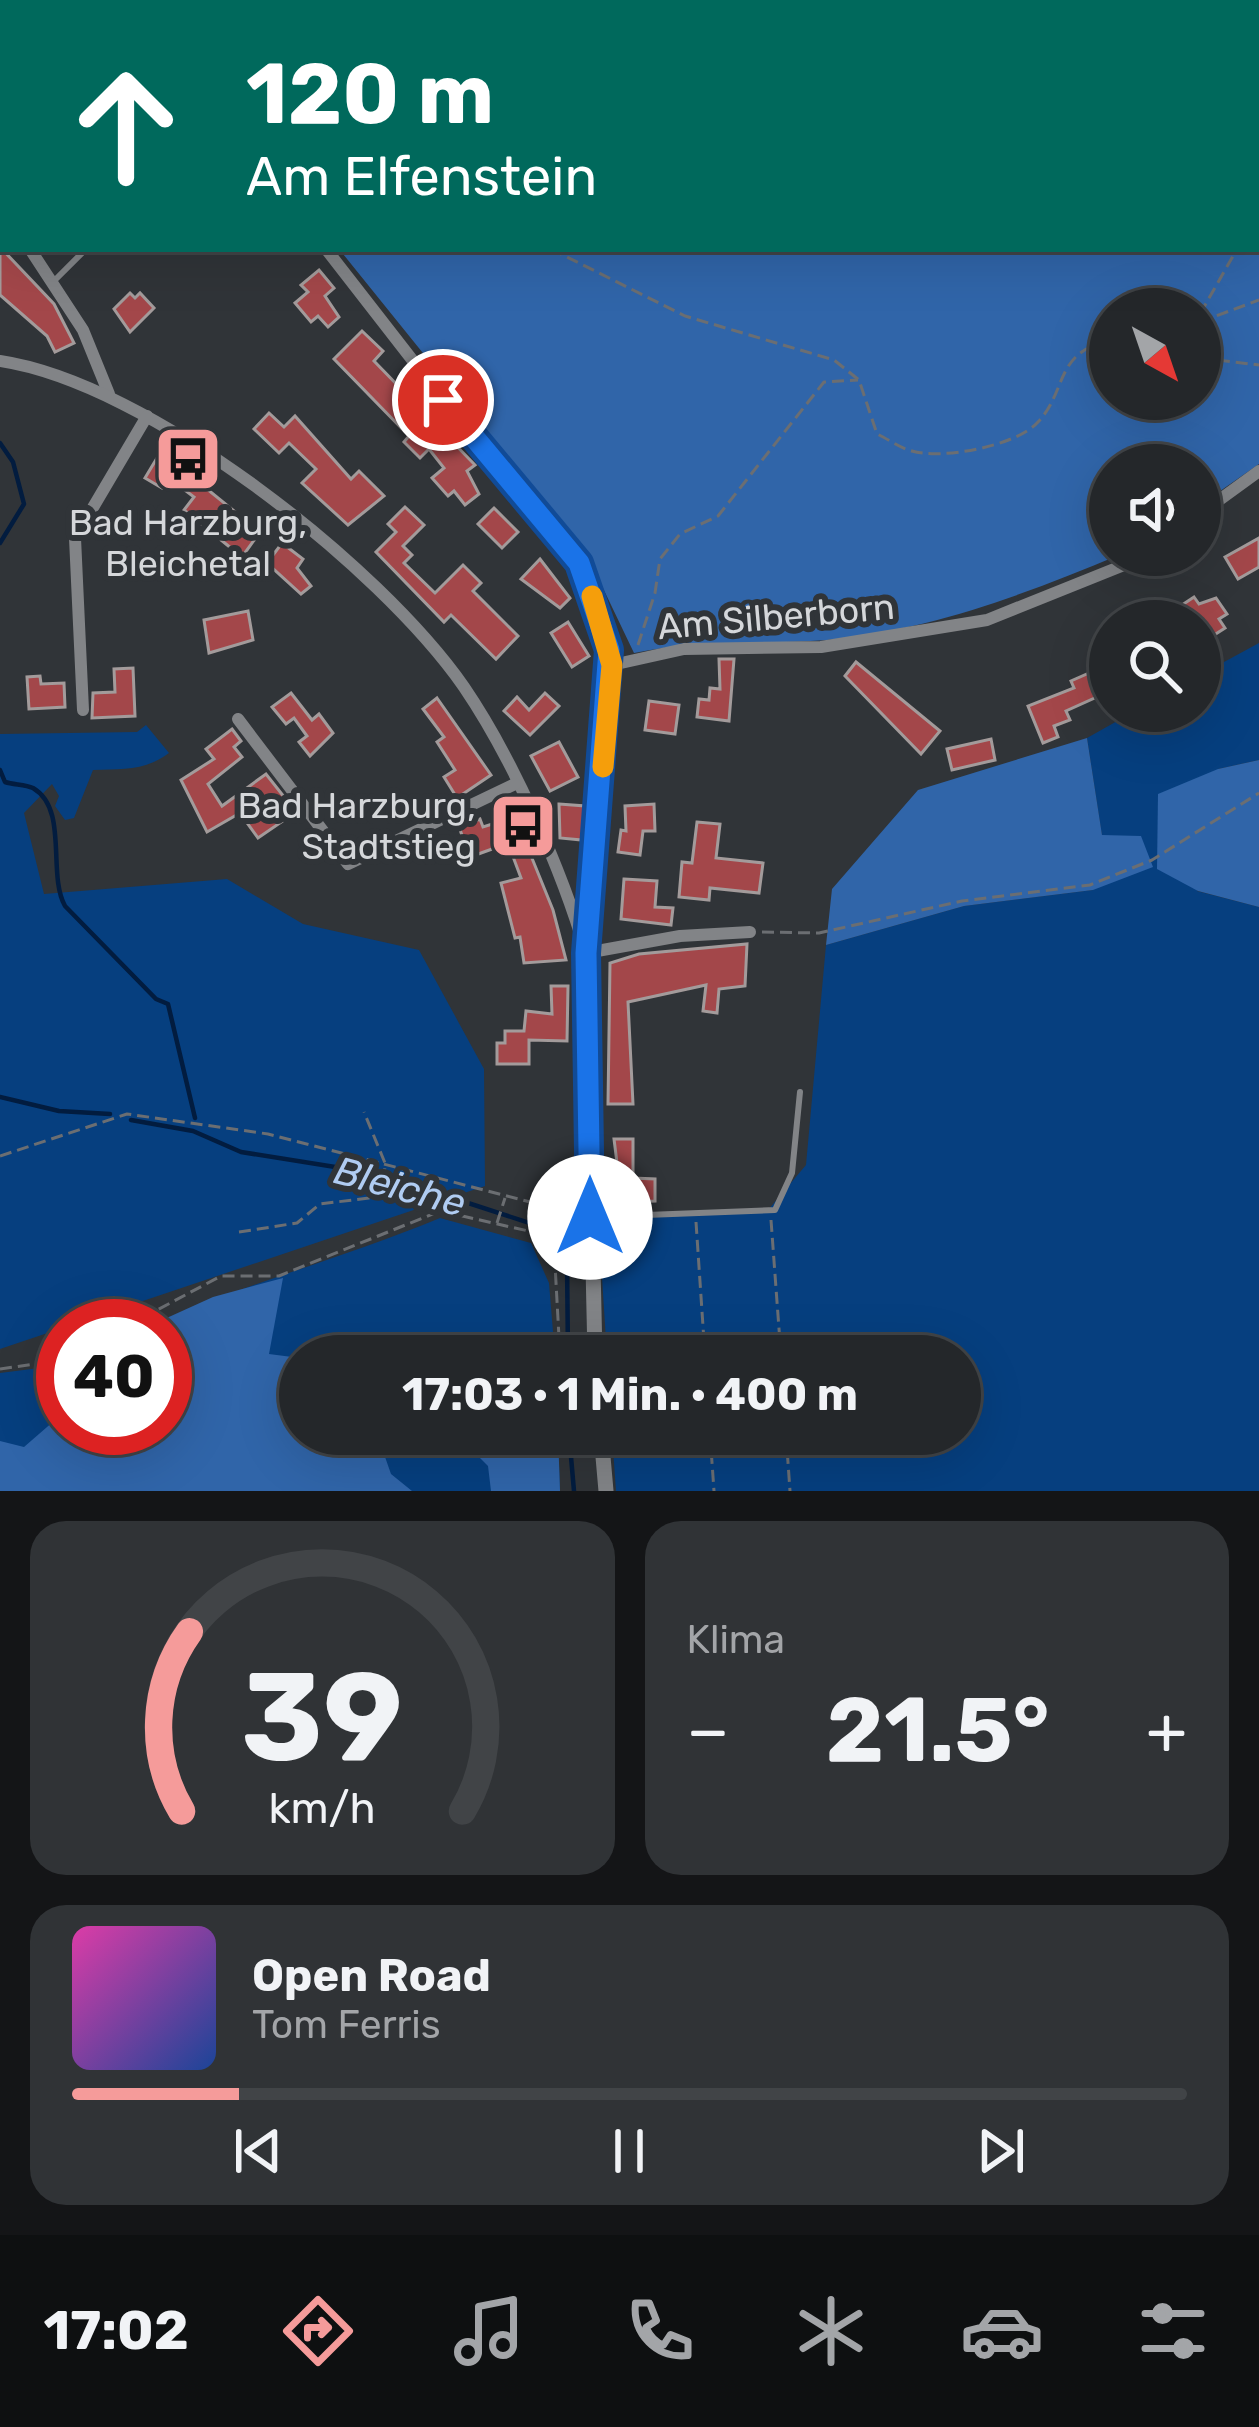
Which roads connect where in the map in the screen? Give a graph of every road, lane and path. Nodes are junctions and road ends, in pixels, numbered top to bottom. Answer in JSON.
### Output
{"nodes":[{"id":1,"x":32,"y":252,"type":"edge"},
{"id":2,"x":83,"y":252,"type":"edge"},
{"id":3,"x":328,"y":252,"type":"edge"},
{"id":4,"x":557,"y":252,"type":"edge"},
{"id":5,"x":1235,"y":252,"type":"edge"},
{"id":6,"x":54,"y":280,"type":"junction"},
{"id":7,"x":1215,"y":288,"type":"edge"},
{"id":8,"x":1259,"y":300,"type":"edge"},
{"id":9,"x":1221,"y":314,"type":"edge"},
{"id":10,"x":1089,"y":347,"type":"edge"},
{"id":11,"x":1221,"y":360,"type":"edge"},
{"id":12,"x":0,"y":361,"type":"edge"},
{"id":13,"x":1259,"y":365,"type":"edge"},
{"id":14,"x":859,"y":380,"type":"junction"},
{"id":15,"x":109,"y":394,"type":"junction"},
{"id":16,"x":147,"y":416,"type":"junction"},
{"id":17,"x":1259,"y":471,"type":"edge"},
{"id":18,"x":1221,"y":499,"type":"edge"},
{"id":19,"x":1097,"y":576,"type":"edge"},
{"id":20,"x":637,"y":649,"type":"dead end"},
{"id":21,"x":612,"y":665,"type":"junction"},
{"id":22,"x":83,"y":710,"type":"dead end"},
{"id":23,"x":238,"y":719,"type":"dead end"},
{"id":24,"x":515,"y":784,"type":"junction"},
{"id":25,"x":1259,"y":793,"type":"edge"},
{"id":26,"x":751,"y":932,"type":"joint"},
{"id":27,"x":586,"y":953,"type":"junction"},
{"id":28,"x":800,"y":1092,"type":"dead end"},
{"id":29,"x":364,"y":1112,"type":"dead end"},
{"id":30,"x":0,"y":1156,"type":"edge"},
{"id":31,"x":385,"y":1163,"type":"junction"},
{"id":32,"x":506,"y":1196,"type":"junction"},
{"id":33,"x":770,"y":1213,"type":"junction"},
{"id":34,"x":695,"y":1215,"type":"junction"},
{"id":35,"x":590,"y":1225,"type":"junction"},
{"id":36,"x":496,"y":1226,"type":"junction"},
{"id":37,"x":238,"y":1232,"type":"dead end"},
{"id":38,"x":178,"y":1299,"type":"edge"},
{"id":39,"x":559,"y":1335,"type":"edge"},
{"id":40,"x":594,"y":1335,"type":"edge"},
{"id":41,"x":704,"y":1335,"type":"edge"},
{"id":42,"x":779,"y":1335,"type":"edge"},
{"id":43,"x":36,"y":1364,"type":"edge"},
{"id":44,"x":0,"y":1369,"type":"edge"},
{"id":45,"x":603,"y":1455,"type":"edge"},
{"id":46,"x":711,"y":1455,"type":"edge"},
{"id":47,"x":787,"y":1455,"type":"edge"},
{"id":48,"x":606,"y":1491,"type":"edge"},
{"id":49,"x":714,"y":1491,"type":"edge"},
{"id":50,"x":790,"y":1491,"type":"edge"}],
"edges":[{"from":1,"to":6,"type":"street"},
{"from":2,"to":6,"type":"lane"},
{"from":3,"to":21,"type":"street"},
{"from":4,"to":14,"type":"path"},
{"from":5,"to":7,"type":"path"},
{"from":6,"to":15,"type":"street"},
{"from":8,"to":9,"type":"path"},
{"from":10,"to":14,"type":"path"},
{"from":11,"to":13,"type":"path"},
{"from":12,"to":15,"type":"street"},
{"from":14,"to":20,"type":"path"},
{"from":15,"to":16,"type":"street"},
{"from":16,"to":22,"type":"street"},
{"from":16,"to":24,"type":"street"},
{"from":17,"to":18,"type":"street"},
{"from":19,"to":21,"type":"street","name":"Am Silberborn"},
{"from":21,"to":27,"type":"street"},
{"from":23,"to":24,"type":"street"},
{"from":24,"to":27,"type":"street"},
{"from":25,"to":26,"type":"path"},
{"from":26,"to":27,"type":"street"},
{"from":27,"to":35,"type":"street"},
{"from":28,"to":33,"type":"lane"},
{"from":29,"to":31,"type":"path"},
{"from":30,"to":31,"type":"path"},
{"from":31,"to":32,"type":"path"},
{"from":31,"to":37,"type":"path"},
{"from":32,"to":35,"type":"path"},
{"from":32,"to":36,"type":"path"},
{"from":33,"to":34,"type":"lane"},
{"from":33,"to":42,"type":"path"},
{"from":34,"to":35,"type":"lane"},
{"from":34,"to":41,"type":"path"},
{"from":35,"to":40,"type":"street"},
{"from":36,"to":38,"type":"path"},
{"from":36,"to":39,"type":"path"},
{"from":43,"to":44,"type":"path"},
{"from":45,"to":48,"type":"street"},
{"from":46,"to":49,"type":"path"},
{"from":47,"to":50,"type":"path"}]}
